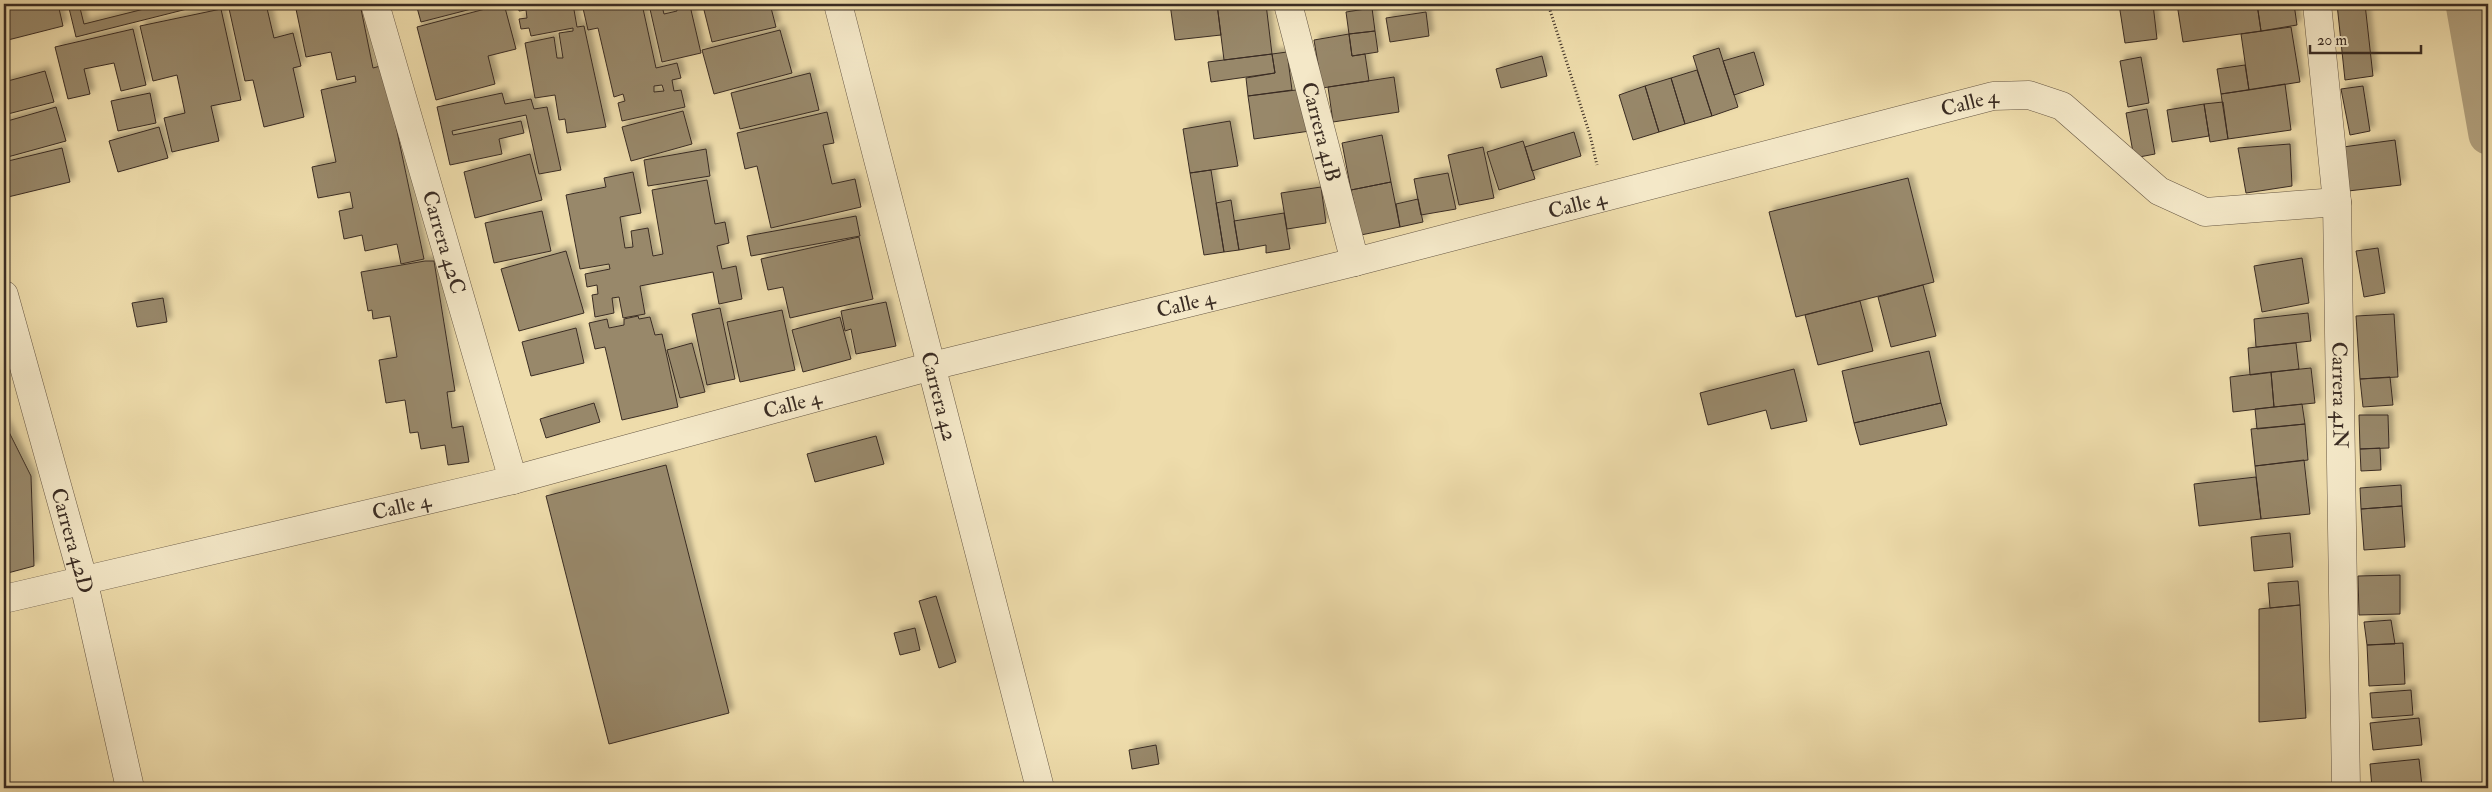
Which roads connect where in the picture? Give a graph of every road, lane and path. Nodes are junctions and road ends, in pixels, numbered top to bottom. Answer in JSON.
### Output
{"nodes":[{"id":1,"x":375,"y":4,"type":"edge"},
{"id":2,"x":838,"y":4,"type":"edge"},
{"id":3,"x":1288,"y":4,"type":"edge"},
{"id":4,"x":1548,"y":4,"type":"edge"},
{"id":5,"x":2317,"y":4,"type":"edge"},
{"id":6,"x":1605,"y":197,"type":"junction"},
{"id":7,"x":2337,"y":202,"type":"junction"},
{"id":8,"x":1355,"y":262,"type":"junction"},
{"id":9,"x":4,"y":295,"type":"edge"},
{"id":10,"x":932,"y":366,"type":"junction"},
{"id":11,"x":513,"y":480,"type":"junction"},
{"id":12,"x":83,"y":579,"type":"junction"},
{"id":13,"x":4,"y":599,"type":"edge"},
{"id":14,"x":130,"y":788,"type":"edge"},
{"id":15,"x":1040,"y":788,"type":"edge"},
{"id":16,"x":2346,"y":788,"type":"edge"}],
"edges":[{"from":1,"to":11,"type":"street","name":"Carrera 42C"},
{"from":2,"to":10,"type":"street","name":"Carrera 42"},
{"from":3,"to":8,"type":"street","name":"Carrera 41B"},
{"from":4,"to":6,"type":"path"},
{"from":5,"to":7,"type":"street","name":"Carrera 41N"},
{"from":6,"to":7,"type":"street","name":"Calle 4"},
{"from":6,"to":8,"type":"street","name":"Calle 4"},
{"from":7,"to":16,"type":"street","name":"Carrera 41N"},
{"from":8,"to":10,"type":"street","name":"Calle 4"},
{"from":9,"to":12,"type":"street","name":"Carrera 42D"},
{"from":10,"to":11,"type":"street","name":"Calle 4"},
{"from":10,"to":15,"type":"street","name":"Carrera 42"},
{"from":11,"to":12,"type":"street","name":"Calle 4"},
{"from":12,"to":13,"type":"street","name":"Calle 4"},
{"from":12,"to":14,"type":"street","name":"Carrera 42D"}]}
